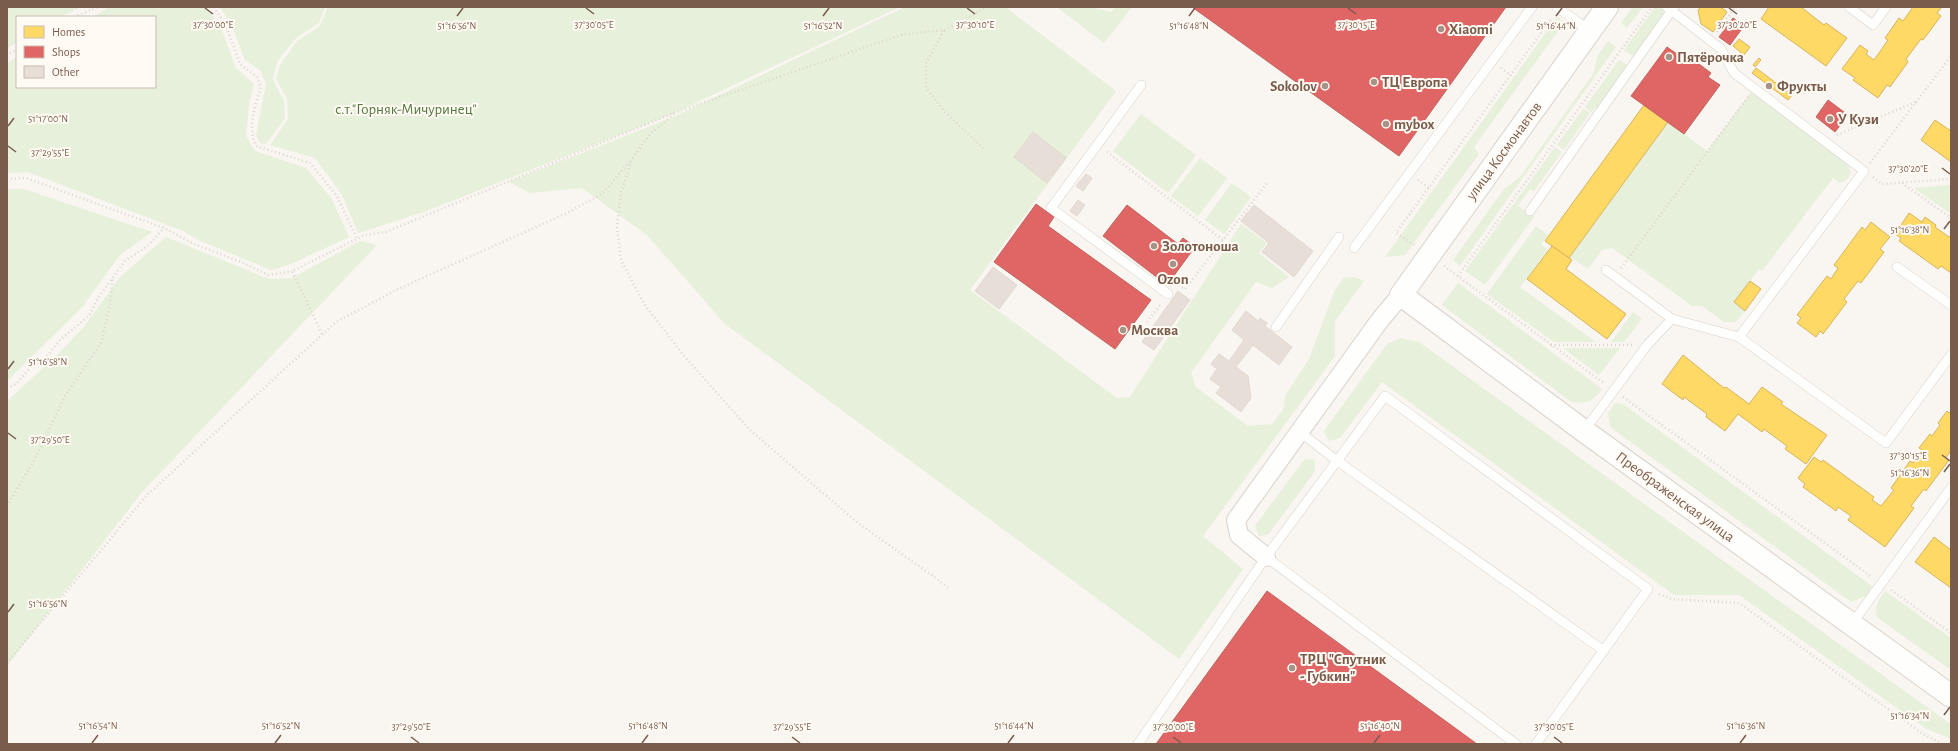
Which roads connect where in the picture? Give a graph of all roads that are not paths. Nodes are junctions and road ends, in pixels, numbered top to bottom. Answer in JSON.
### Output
{"nodes":[{"id":1,"x":1532,"y":7,"type":"edge"},
{"id":2,"x":1607,"y":7,"type":"edge"},
{"id":3,"x":1849,"y":7,"type":"edge"},
{"id":4,"x":1886,"y":7,"type":"edge"},
{"id":5,"x":1558,"y":8,"type":"edge"},
{"id":6,"x":1671,"y":8,"type":"edge"},
{"id":7,"x":1590,"y":31,"type":"junction"},
{"id":8,"x":1141,"y":86,"type":"dead end"},
{"id":9,"x":1530,"y":211,"type":"dead end"},
{"id":10,"x":1339,"y":237,"type":"dead end"},
{"id":11,"x":1354,"y":248,"type":"dead end"},
{"id":12,"x":1897,"y":267,"type":"dead end"},
{"id":13,"x":1606,"y":270,"type":"dead end"},
{"id":14,"x":1168,"y":294,"type":"road end"},
{"id":15,"x":1401,"y":295,"type":"junction"},
{"id":16,"x":1951,"y":305,"type":"edge"},
{"id":17,"x":1672,"y":319,"type":"junction"},
{"id":18,"x":1276,"y":327,"type":"dead end"},
{"id":19,"x":1739,"y":337,"type":"junction"},
{"id":20,"x":1951,"y":355,"type":"edge"},
{"id":21,"x":1584,"y":431,"type":"junction"},
{"id":22,"x":1300,"y":432,"type":"junction"},
{"id":23,"x":1336,"y":460,"type":"junction"},
{"id":24,"x":1951,"y":488,"type":"edge"},
{"id":25,"x":1948,"y":500,"type":"edge"},
{"id":26,"x":1266,"y":557,"type":"junction"},
{"id":27,"x":1852,"y":625,"type":"junction"},
{"id":28,"x":1604,"y":651,"type":"junction"},
{"id":29,"x":1951,"y":696,"type":"edge"},
{"id":30,"x":1138,"y":744,"type":"edge"},
{"id":31,"x":1516,"y":744,"type":"edge"},
{"id":32,"x":1536,"y":744,"type":"edge"}],
"edges":[{"from":1,"to":11,"type":"lane"},
{"from":2,"to":7,"type":"main road","name":"улица Космонавтов"},
{"from":3,"to":4,"type":"lane"},
{"from":5,"to":7,"type":"lane"},
{"from":6,"to":9,"type":"lane"},
{"from":6,"to":19,"type":"lane"},
{"from":7,"to":15,"type":"main road","name":"улица Космонавтов"},
{"from":8,"to":14,"type":"lane"},
{"from":10,"to":18,"type":"lane"},
{"from":12,"to":16,"type":"lane"},
{"from":13,"to":17,"type":"lane"},
{"from":15,"to":21,"type":"main road","name":"Преображенская улица"},
{"from":15,"to":22,"type":"street"},
{"from":17,"to":19,"type":"lane"},
{"from":17,"to":21,"type":"lane"},
{"from":19,"to":20,"type":"lane"},
{"from":21,"to":27,"type":"main road","name":"Преображенская улица"},
{"from":22,"to":23,"type":"lane"},
{"from":22,"to":26,"type":"street"},
{"from":23,"to":26,"type":"lane"},
{"from":23,"to":28,"type":"lane"},
{"from":23,"to":28,"type":"lane"},
{"from":24,"to":25,"type":"lane"},
{"from":25,"to":27,"type":"lane"},
{"from":26,"to":30,"type":"lane"},
{"from":26,"to":31,"type":"lane"},
{"from":27,"to":29,"type":"main road","name":"Преображенская улица"},
{"from":28,"to":32,"type":"lane"}]}
